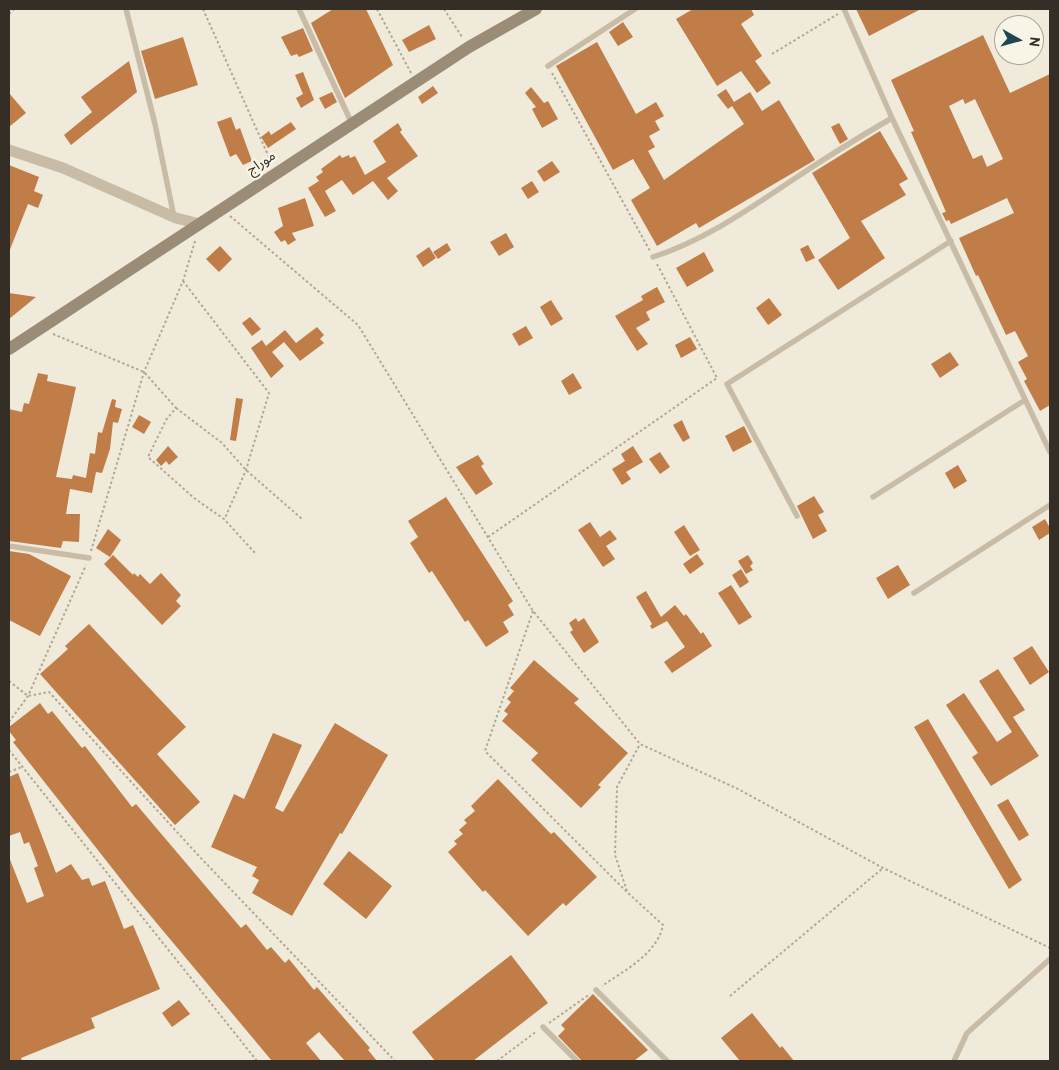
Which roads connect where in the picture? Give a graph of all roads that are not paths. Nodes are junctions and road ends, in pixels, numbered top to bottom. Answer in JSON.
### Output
{"nodes":[{"id":1,"x":126,"y":9,"type":"edge"},
{"id":2,"x":300,"y":9,"type":"edge"},
{"id":3,"x":536,"y":9,"type":"edge"},
{"id":4,"x":635,"y":9,"type":"edge"},
{"id":5,"x":844,"y":10,"type":"edge"},
{"id":6,"x":548,"y":66,"type":"road end"},
{"id":7,"x":892,"y":118,"type":"junction"},
{"id":8,"x":352,"y":124,"type":"junction"},
{"id":9,"x":9,"y":150,"type":"edge"},
{"id":10,"x":174,"y":216,"type":"junction"},
{"id":11,"x":200,"y":224,"type":"junction"},
{"id":12,"x":951,"y":241,"type":"junction"},
{"id":13,"x":653,"y":257,"type":"road end"},
{"id":14,"x":9,"y":349,"type":"edge"},
{"id":15,"x":1025,"y":400,"type":"junction"},
{"id":16,"x":1050,"y":452,"type":"edge"},
{"id":17,"x":873,"y":497,"type":"dead end"},
{"id":18,"x":1050,"y":505,"type":"edge"},
{"id":19,"x":797,"y":516,"type":"dead end"},
{"id":20,"x":9,"y":546,"type":"edge"},
{"id":21,"x":89,"y":558,"type":"road end"},
{"id":22,"x":914,"y":593,"type":"dead end"},
{"id":23,"x":1050,"y":959,"type":"edge"},
{"id":24,"x":596,"y":990,"type":"road end"},
{"id":25,"x":543,"y":1027,"type":"road end"},
{"id":26,"x":577,"y":1061,"type":"edge"},
{"id":27,"x":667,"y":1061,"type":"edge"},
{"id":28,"x":954,"y":1061,"type":"edge"}],
"edges":[{"from":1,"to":10,"type":"lane"},
{"from":2,"to":8,"type":"lane"},
{"from":3,"to":8,"type":"main road","name":"موراج"},
{"from":4,"to":6,"type":"lane"},
{"from":5,"to":7,"type":"lane"},
{"from":7,"to":12,"type":"lane"},
{"from":7,"to":13,"type":"lane"},
{"from":8,"to":11,"type":"main road","name":"موراج"},
{"from":9,"to":10,"type":"street"},
{"from":10,"to":11,"type":"street"},
{"from":11,"to":14,"type":"main road","name":"موراج"},
{"from":12,"to":15,"type":"lane"},
{"from":12,"to":19,"type":"lane"},
{"from":15,"to":16,"type":"lane"},
{"from":15,"to":17,"type":"lane"},
{"from":18,"to":22,"type":"lane"},
{"from":20,"to":21,"type":"lane"},
{"from":23,"to":28,"type":"lane"},
{"from":24,"to":27,"type":"lane"},
{"from":25,"to":26,"type":"lane"}]}
